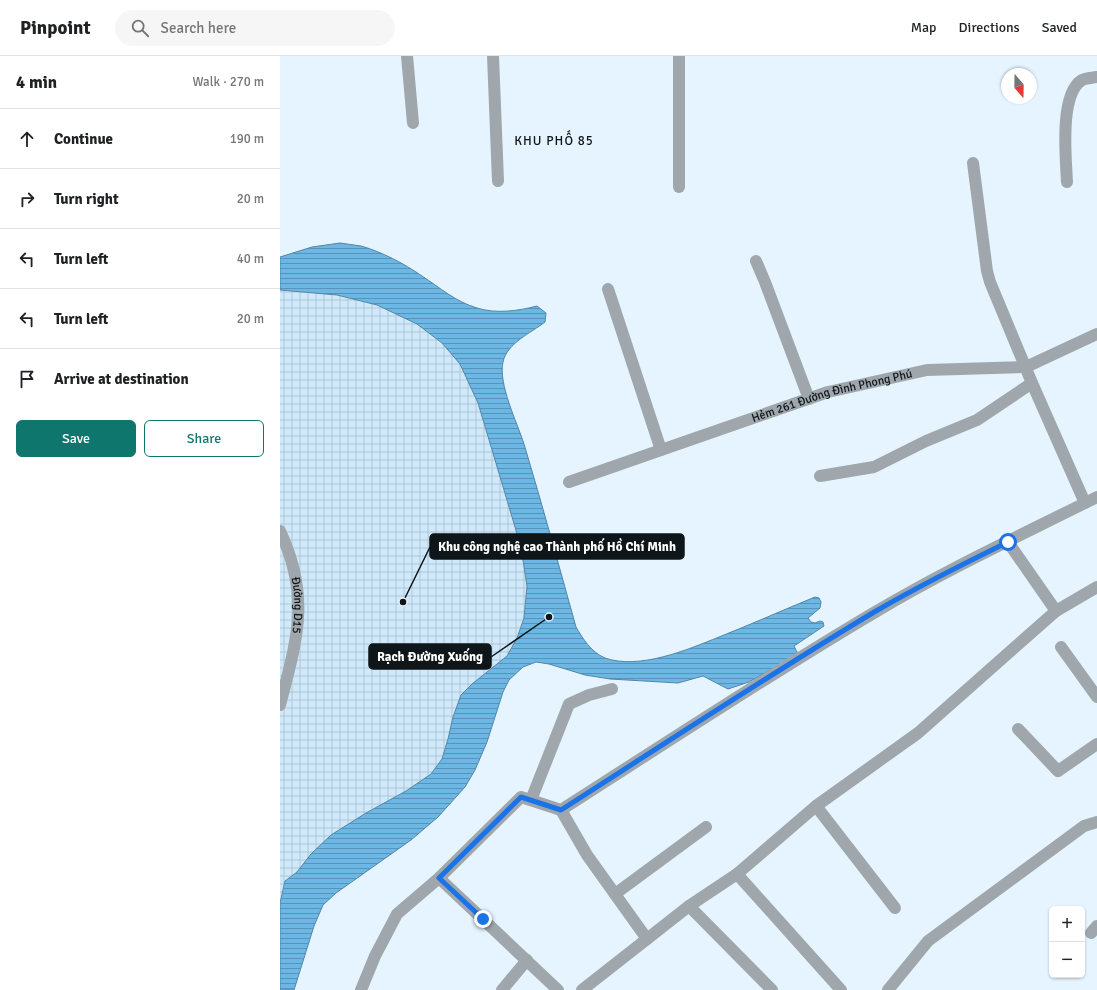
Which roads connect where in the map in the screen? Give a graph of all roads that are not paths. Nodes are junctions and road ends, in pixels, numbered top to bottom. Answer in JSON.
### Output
{"nodes":[{"id":1,"x":407,"y":56,"type":"edge"},
{"id":2,"x":493,"y":56,"type":"edge"},
{"id":3,"x":679,"y":56,"type":"edge"},
{"id":4,"x":1097,"y":77,"type":"edge"},
{"id":5,"x":413,"y":123,"type":"dead end"},
{"id":6,"x":973,"y":162,"type":"dead end"},
{"id":7,"x":498,"y":181,"type":"dead end"},
{"id":8,"x":1067,"y":182,"type":"dead end"},
{"id":9,"x":679,"y":187,"type":"dead end"},
{"id":10,"x":756,"y":261,"type":"dead end"},
{"id":11,"x":608,"y":289,"type":"dead end"},
{"id":12,"x":1097,"y":334,"type":"edge"},
{"id":13,"x":1026,"y":366,"type":"junction"},
{"id":14,"x":1032,"y":383,"type":"junction"},
{"id":15,"x":809,"y":399,"type":"junction"},
{"id":16,"x":661,"y":450,"type":"junction"},
{"id":17,"x":820,"y":476,"type":"dead end"},
{"id":18,"x":570,"y":482,"type":"dead end"},
{"id":19,"x":1097,"y":497,"type":"edge"},
{"id":20,"x":1085,"y":503,"type":"junction"},
{"id":21,"x":280,"y":531,"type":"edge"},
{"id":22,"x":1008,"y":542,"type":"junction"},
{"id":23,"x":1097,"y":586,"type":"edge"},
{"id":24,"x":1056,"y":610,"type":"junction"},
{"id":25,"x":1061,"y":647,"type":"dead end"},
{"id":26,"x":612,"y":689,"type":"dead end"},
{"id":27,"x":1097,"y":697,"type":"edge"},
{"id":28,"x":280,"y":705,"type":"edge"},
{"id":29,"x":1018,"y":729,"type":"dead end"},
{"id":30,"x":1097,"y":744,"type":"edge"},
{"id":31,"x":531,"y":800,"type":"junction"},
{"id":32,"x":816,"y":806,"type":"junction"},
{"id":33,"x":561,"y":810,"type":"junction"},
{"id":34,"x":1097,"y":822,"type":"edge"},
{"id":35,"x":706,"y":827,"type":"dead end"},
{"id":36,"x":737,"y":874,"type":"junction"},
{"id":37,"x":439,"y":878,"type":"junction"},
{"id":38,"x":615,"y":894,"type":"junction"},
{"id":39,"x":689,"y":906,"type":"junction"},
{"id":40,"x":895,"y":908,"type":"dead end"},
{"id":41,"x":647,"y":939,"type":"junction"},
{"id":42,"x":527,"y":960,"type":"junction"},
{"id":43,"x":361,"y":990,"type":"edge"},
{"id":44,"x":502,"y":990,"type":"edge"},
{"id":45,"x":558,"y":990,"type":"edge"},
{"id":46,"x":582,"y":990,"type":"edge"},
{"id":47,"x":772,"y":990,"type":"edge"},
{"id":48,"x":841,"y":990,"type":"edge"},
{"id":49,"x":888,"y":990,"type":"edge"}],
"edges":[{"from":1,"to":5,"type":"street"},
{"from":2,"to":7,"type":"street"},
{"from":3,"to":9,"type":"street"},
{"from":4,"to":8,"type":"street"},
{"from":6,"to":13,"type":"street"},
{"from":10,"to":15,"type":"street"},
{"from":11,"to":16,"type":"street"},
{"from":12,"to":13,"type":"street","name":"Hẻm 261 Đường Đình Phong Phú"},
{"from":13,"to":14,"type":"street"},
{"from":13,"to":15,"type":"street","name":"Hẻm 261 Đường Đình Phong Phú"},
{"from":14,"to":17,"type":"street"},
{"from":14,"to":20,"type":"street"},
{"from":15,"to":16,"type":"street","name":"Hẻm 261 Đường Đình Phong Phú"},
{"from":16,"to":18,"type":"street","name":"Hẻm 261 Đường Đình Phong Phú"},
{"from":19,"to":20,"type":"street"},
{"from":20,"to":22,"type":"street"},
{"from":21,"to":28,"type":"street","name":"Đường D15"},
{"from":22,"to":24,"type":"street"},
{"from":22,"to":33,"type":"street"},
{"from":23,"to":24,"type":"street"},
{"from":24,"to":32,"type":"street"},
{"from":25,"to":27,"type":"street"},
{"from":26,"to":31,"type":"street"},
{"from":29,"to":30,"type":"street"},
{"from":31,"to":33,"type":"street"},
{"from":31,"to":37,"type":"street"},
{"from":32,"to":36,"type":"street"},
{"from":32,"to":40,"type":"street"},
{"from":33,"to":38,"type":"street"},
{"from":34,"to":49,"type":"street"},
{"from":35,"to":38,"type":"street"},
{"from":36,"to":39,"type":"street"},
{"from":36,"to":48,"type":"street"},
{"from":37,"to":42,"type":"street"},
{"from":37,"to":43,"type":"street"},
{"from":38,"to":41,"type":"street"},
{"from":39,"to":41,"type":"street"},
{"from":39,"to":47,"type":"street"},
{"from":41,"to":46,"type":"street"},
{"from":42,"to":44,"type":"street"},
{"from":42,"to":45,"type":"street"}]}
